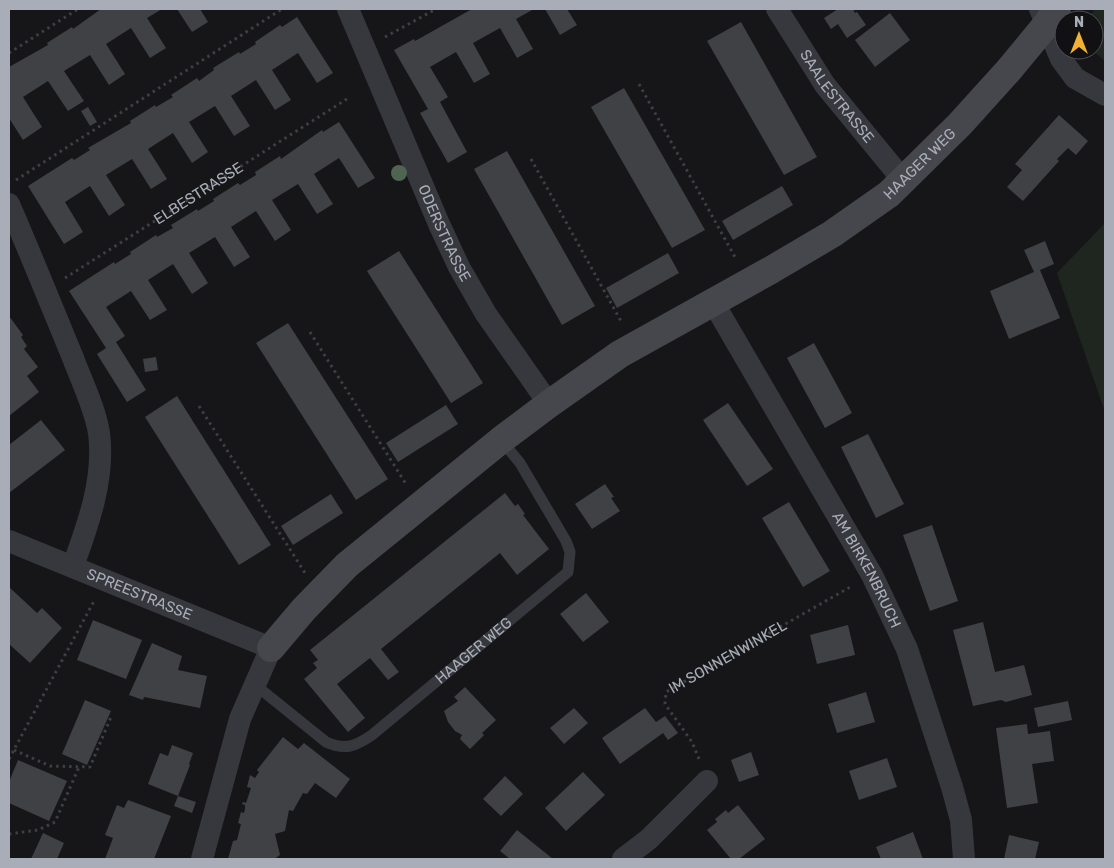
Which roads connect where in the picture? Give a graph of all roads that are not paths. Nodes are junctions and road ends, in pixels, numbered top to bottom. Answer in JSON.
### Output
{"nodes":[{"id":1,"x":348,"y":9,"type":"edge"},
{"id":2,"x":777,"y":9,"type":"edge"},
{"id":3,"x":1047,"y":14,"type":"edge"},
{"id":4,"x":1105,"y":95,"type":"edge"},
{"id":5,"x":903,"y":180,"type":"junction"},
{"id":6,"x":9,"y":204,"type":"edge"},
{"id":7,"x":713,"y":302,"type":"junction"},
{"id":8,"x":550,"y":404,"type":"junction"},
{"id":9,"x":501,"y":440,"type":"junction"},
{"id":10,"x":9,"y":541,"type":"edge"},
{"id":11,"x":73,"y":566,"type":"junction"},
{"id":12,"x":271,"y":648,"type":"junction"},
{"id":13,"x":254,"y":684,"type":"junction"},
{"id":14,"x":707,"y":781,"type":"road end"},
{"id":15,"x":202,"y":859,"type":"edge"},
{"id":16,"x":623,"y":859,"type":"edge"},
{"id":17,"x":964,"y":859,"type":"edge"}],
"edges":[{"from":1,"to":8,"type":"street","name":"ODERSTRASSE"},
{"from":2,"to":5,"type":"street","name":"SAALESTRASSE"},
{"from":3,"to":4,"type":"street"},
{"from":3,"to":5,"type":"street","name":"HAAGER WEG"},
{"from":5,"to":7,"type":"street","name":"HAAGER WEG"},
{"from":6,"to":11,"type":"street"},
{"from":7,"to":8,"type":"street","name":"HAAGER WEG"},
{"from":7,"to":17,"type":"street","name":"AM BIRKENBRUCH"},
{"from":8,"to":9,"type":"street","name":"HAAGER WEG"},
{"from":9,"to":12,"type":"street","name":"HAAGER WEG"},
{"from":9,"to":13,"type":"lane","name":"HAAGER WEG"},
{"from":10,"to":11,"type":"street","name":"SPREESTRASSE"},
{"from":11,"to":12,"type":"street","name":"SPREESTRASSE"},
{"from":12,"to":13,"type":"street","name":"HAAGER WEG"},
{"from":13,"to":15,"type":"street","name":"HAAGER WEG"},
{"from":14,"to":16,"type":"street"}]}
